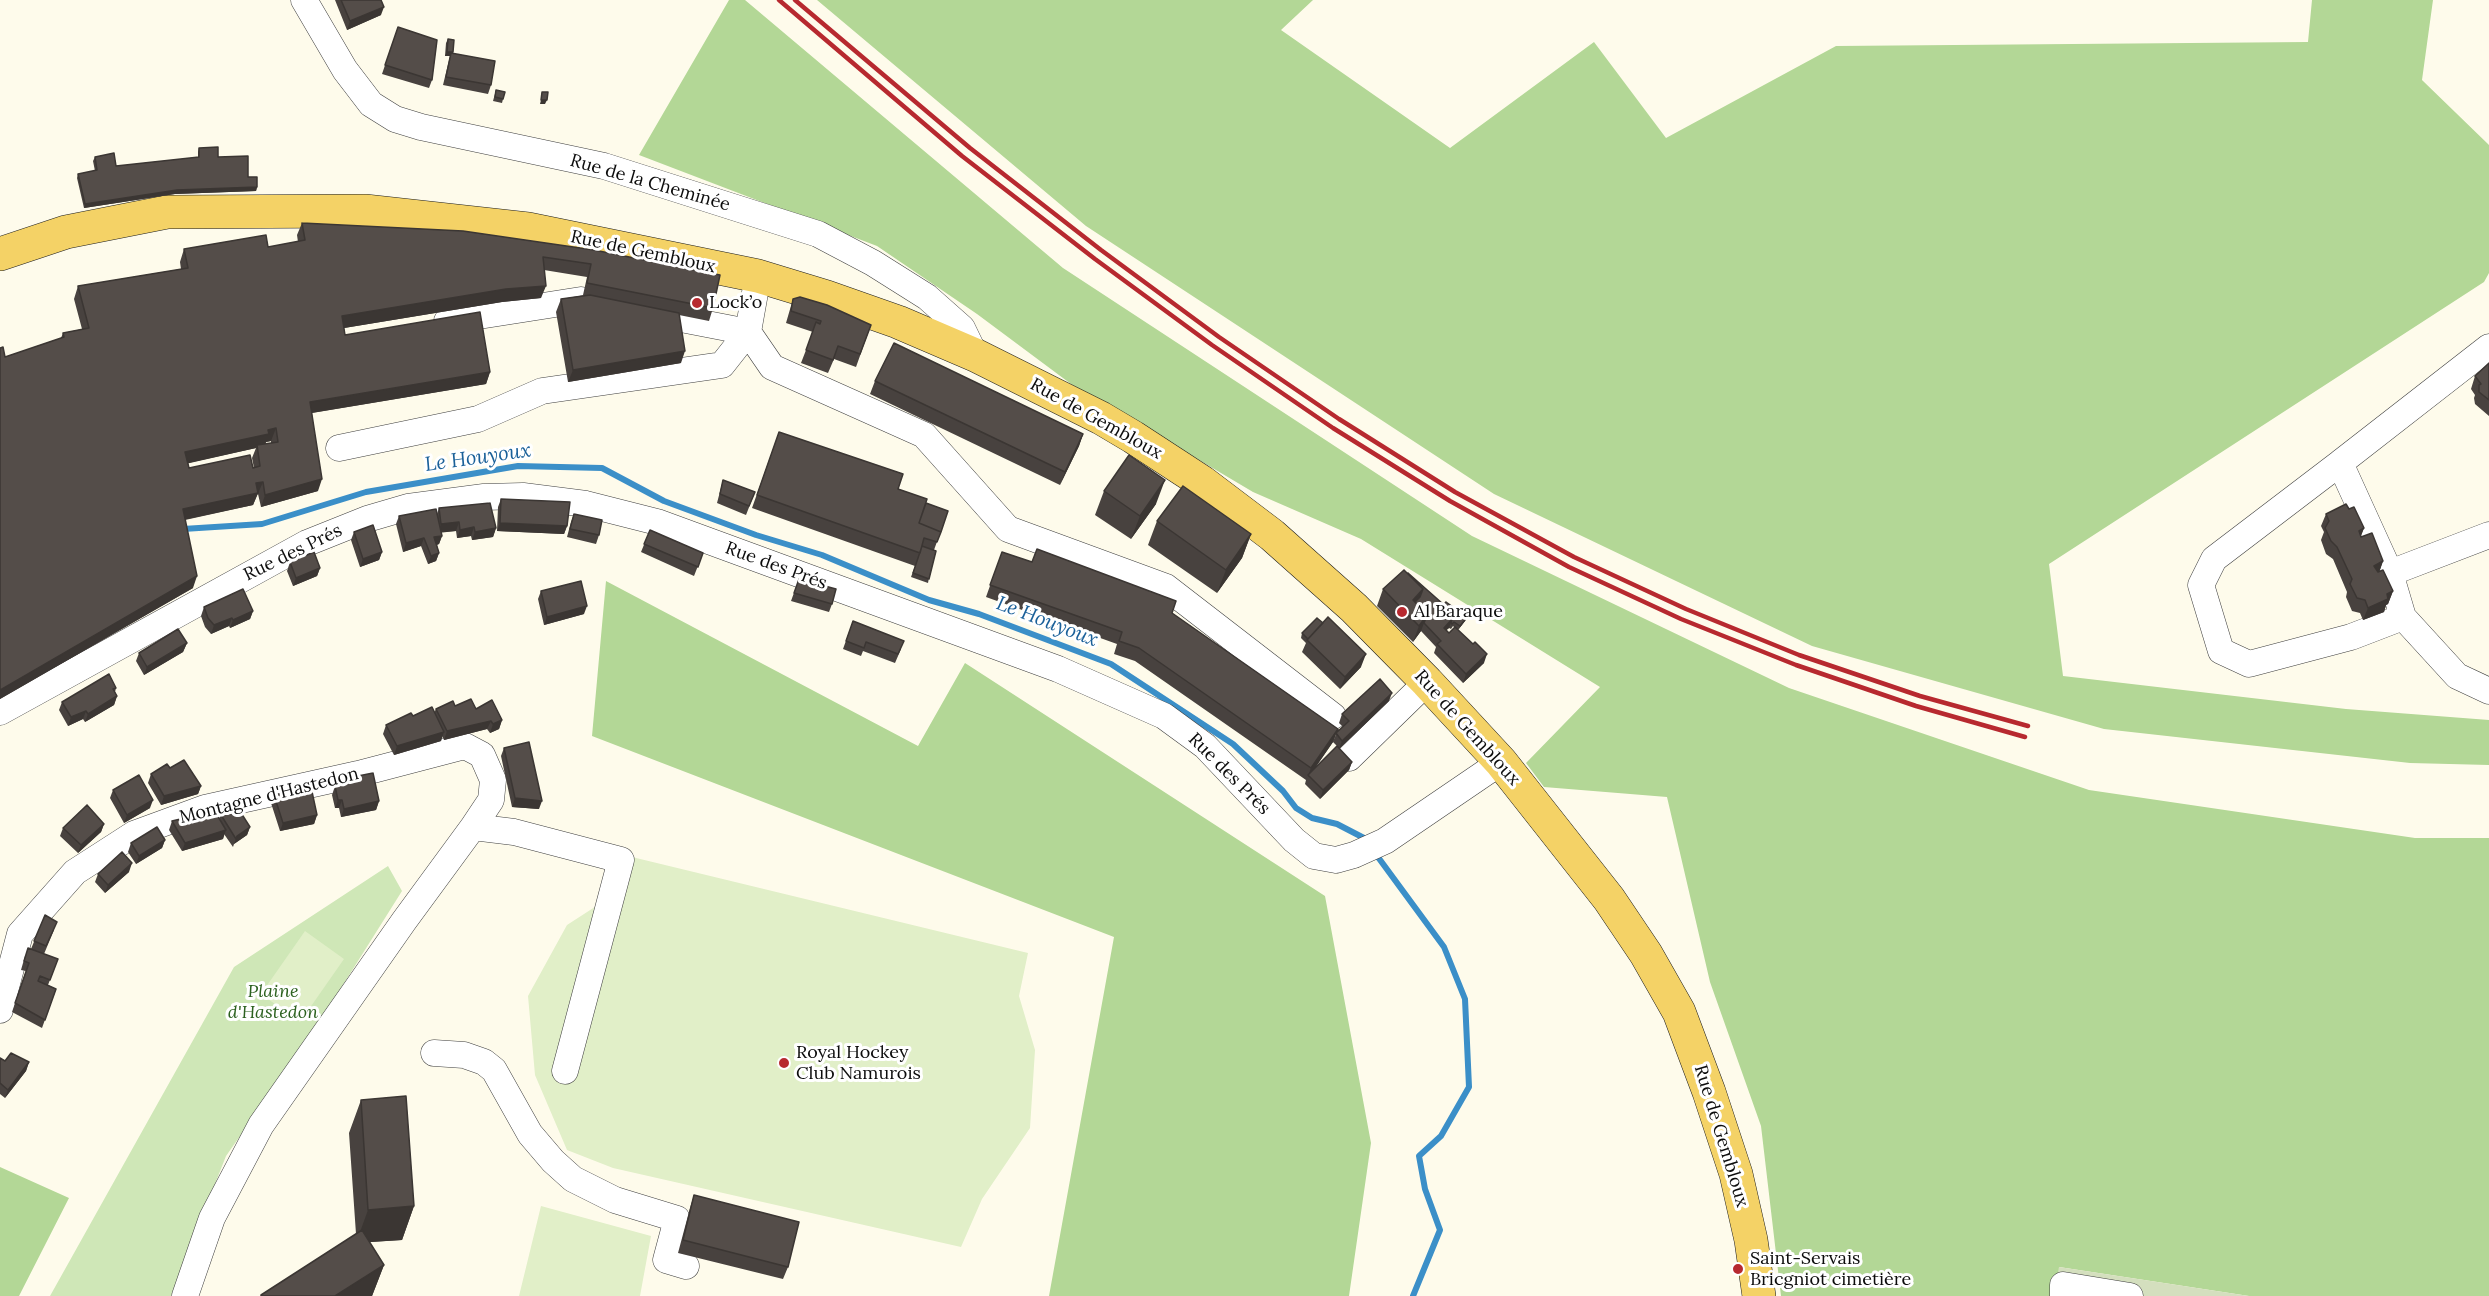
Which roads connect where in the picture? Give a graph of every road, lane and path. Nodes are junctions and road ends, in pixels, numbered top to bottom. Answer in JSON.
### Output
{"nodes":[{"id":1,"x":304,"y":0,"type":"edge"},
{"id":2,"x":0,"y":254,"type":"edge"},
{"id":3,"x":758,"y":276,"type":"junction"},
{"id":4,"x":423,"y":325,"type":"edge"},
{"id":5,"x":748,"y":333,"type":"junction"},
{"id":6,"x":2489,"y":347,"type":"edge"},
{"id":7,"x":975,"y":355,"type":"junction"},
{"id":8,"x":339,"y":448,"type":"dead end"},
{"id":9,"x":2340,"y":463,"type":"junction"},
{"id":10,"x":2489,"y":535,"type":"edge"},
{"id":11,"x":2390,"y":573,"type":"junction"},
{"id":12,"x":2403,"y":617,"type":"junction"},
{"id":13,"x":1427,"y":682,"type":"junction"},
{"id":14,"x":2489,"y":691,"type":"edge"},
{"id":15,"x":0,"y":712,"type":"edge"},
{"id":16,"x":1333,"y":716,"type":"dead end"},
{"id":17,"x":1349,"y":758,"type":"edge"},
{"id":18,"x":1501,"y":762,"type":"junction"},
{"id":19,"x":473,"y":827,"type":"junction"},
{"id":20,"x":0,"y":1010,"type":"edge"},
{"id":21,"x":434,"y":1053,"type":"dead end"},
{"id":22,"x":565,"y":1071,"type":"dead end"},
{"id":23,"x":686,"y":1266,"type":"dead end"},
{"id":24,"x":185,"y":1296,"type":"edge"},
{"id":25,"x":1759,"y":1296,"type":"edge"},
{"id":26,"x":2063,"y":1296,"type":"edge"},
{"id":27,"x":2130,"y":1296,"type":"edge"}],
"edges":[{"from":1,"to":7,"type":"street","name":"Rue de la Cheminée"},
{"from":2,"to":3,"type":"main road","name":"Rue de Gembloux"},
{"from":3,"to":5,"type":"street"},
{"from":3,"to":7,"type":"main road","name":"Rue de Gembloux"},
{"from":4,"to":5,"type":"street"},
{"from":5,"to":8,"type":"street"},
{"from":5,"to":16,"type":"street"},
{"from":6,"to":9,"type":"street"},
{"from":7,"to":13,"type":"main road","name":"Rue de Gembloux"},
{"from":9,"to":11,"type":"street"},
{"from":9,"to":12,"type":"street"},
{"from":10,"to":11,"type":"street"},
{"from":11,"to":12,"type":"street"},
{"from":12,"to":14,"type":"street"},
{"from":13,"to":17,"type":"street"},
{"from":13,"to":18,"type":"main road","name":"Rue de Gembloux"},
{"from":15,"to":18,"type":"street","name":"Rue des Prés"},
{"from":18,"to":25,"type":"main road","name":"Rue de Gembloux"},
{"from":19,"to":20,"type":"street","name":"Montagne d'Hastedon"},
{"from":19,"to":22,"type":"street"},
{"from":19,"to":24,"type":"street","name":"Montagne d'Hastedon"},
{"from":21,"to":23,"type":"street"},
{"from":26,"to":27,"type":"street"}]}
